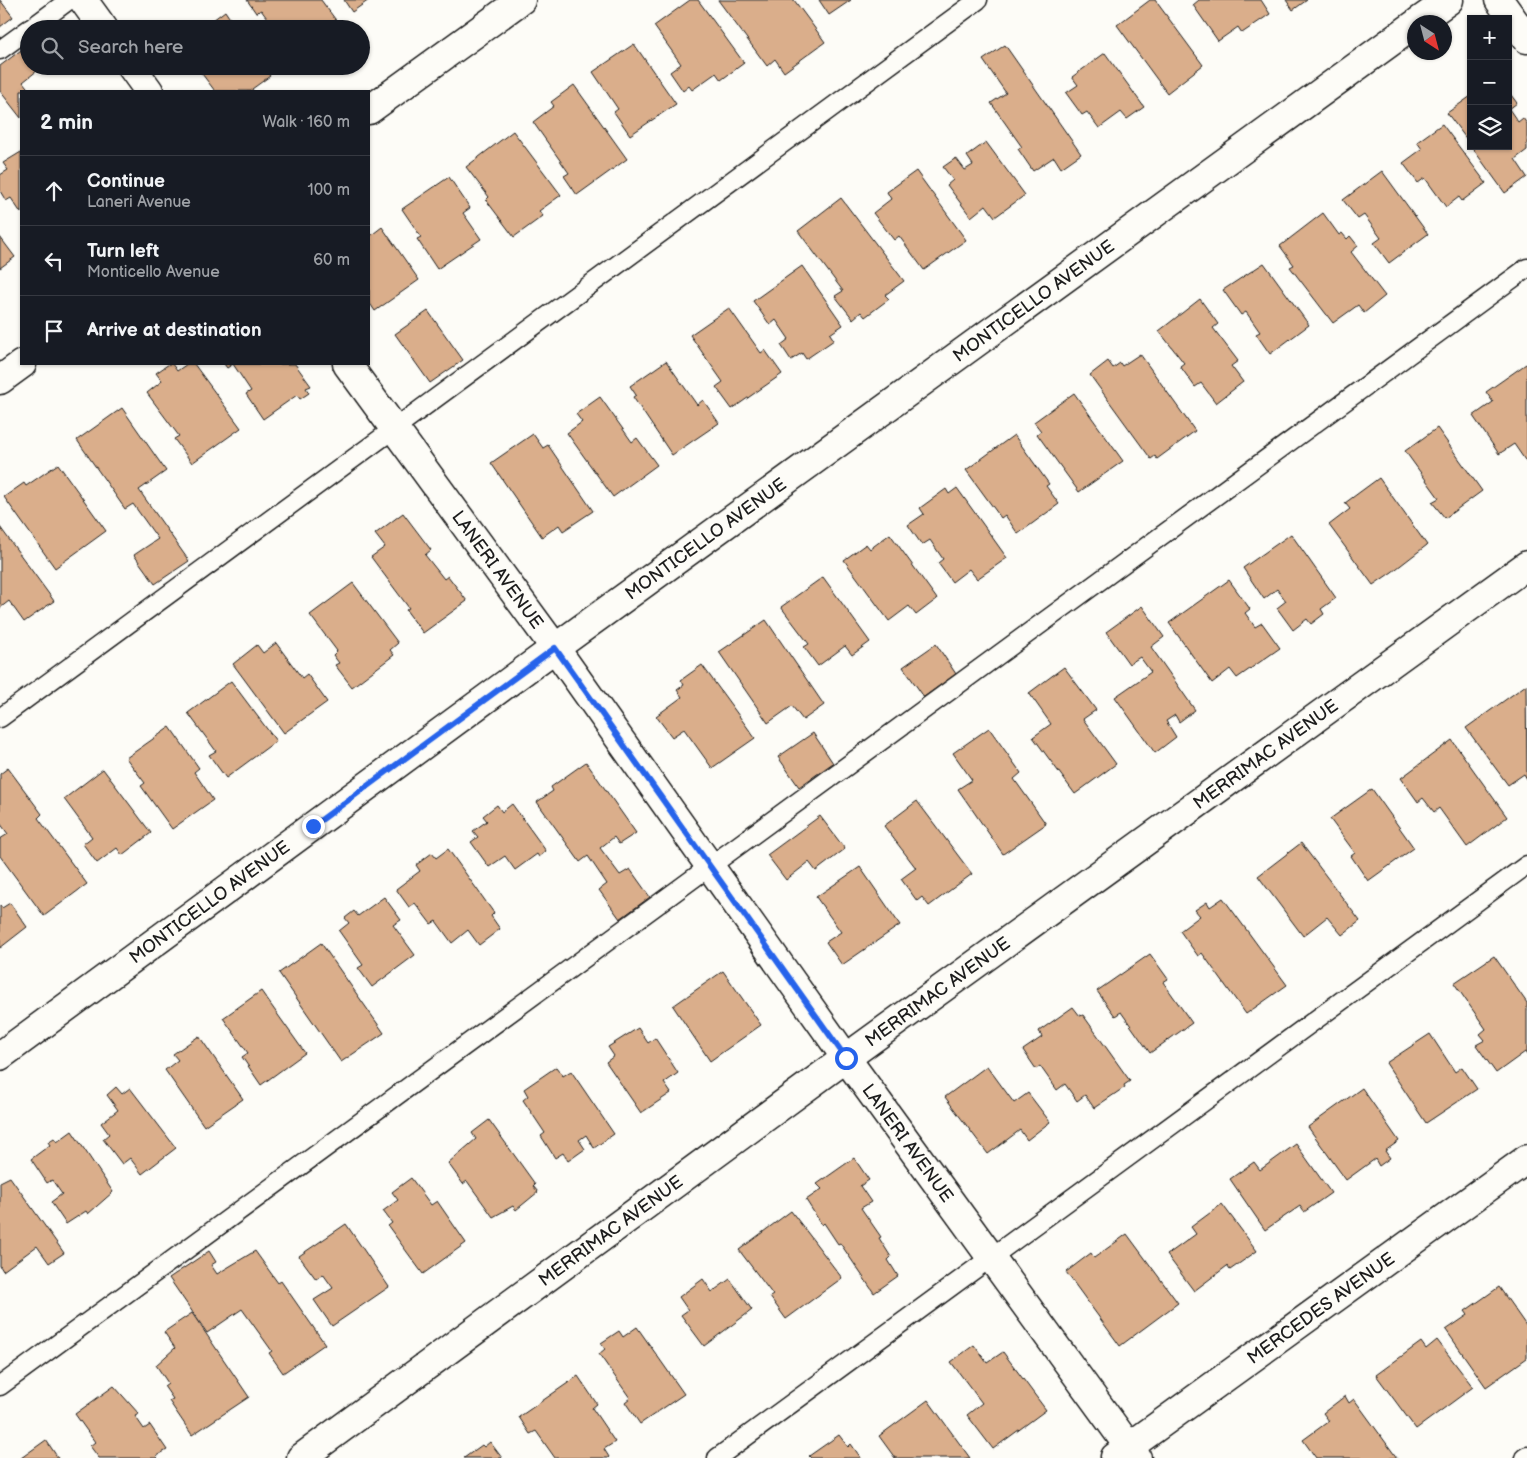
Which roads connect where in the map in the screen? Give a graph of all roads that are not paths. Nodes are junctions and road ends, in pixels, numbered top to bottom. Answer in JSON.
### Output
{"nodes":[{"id":1,"x":69,"y":0,"type":"edge"},
{"id":2,"x":83,"y":0,"type":"edge"},
{"id":3,"x":521,"y":0,"type":"edge"},
{"id":4,"x":978,"y":0,"type":"edge"},
{"id":5,"x":1449,"y":0,"type":"edge"},
{"id":6,"x":1500,"y":0,"type":"edge"},
{"id":7,"x":1428,"y":15,"type":"edge"},
{"id":8,"x":41,"y":20,"type":"edge"},
{"id":9,"x":97,"y":20,"type":"edge"},
{"id":10,"x":1407,"y":30,"type":"edge"},
{"id":11,"x":20,"y":36,"type":"edge"},
{"id":12,"x":1527,"y":39,"type":"edge"},
{"id":13,"x":0,"y":50,"type":"edge"},
{"id":14,"x":137,"y":75,"type":"edge"},
{"id":15,"x":148,"y":90,"type":"edge"},
{"id":16,"x":370,"y":109,"type":"edge"},
{"id":17,"x":1527,"y":268,"type":"edge"},
{"id":18,"x":21,"y":365,"type":"edge"},
{"id":19,"x":348,"y":365,"type":"edge"},
{"id":20,"x":0,"y":380,"type":"edge"},
{"id":21,"x":394,"y":429,"type":"junction"},
{"id":22,"x":1527,"y":565,"type":"edge"},
{"id":23,"x":555,"y":648,"type":"junction"},
{"id":24,"x":0,"y":718,"type":"edge"},
{"id":25,"x":1527,"y":865,"type":"edge"},
{"id":26,"x":710,"y":866,"type":"junction"},
{"id":27,"x":0,"y":1056,"type":"edge"},
{"id":28,"x":846,"y":1058,"type":"junction"},
{"id":29,"x":1527,"y":1159,"type":"edge"},
{"id":30,"x":991,"y":1258,"type":"junction"},
{"id":31,"x":0,"y":1386,"type":"edge"},
{"id":32,"x":1127,"y":1454,"type":"edge"},
{"id":33,"x":301,"y":1458,"type":"edge"},
{"id":34,"x":717,"y":1458,"type":"edge"}],
"edges":[{"from":1,"to":8,"type":"lane"},
{"from":2,"to":9,"type":"street"},
{"from":3,"to":16,"type":"street"},
{"from":4,"to":21,"type":"lane"},
{"from":5,"to":7,"type":"street"},
{"from":6,"to":12,"type":"street"},
{"from":10,"to":23,"type":"street","name":"MONTICELLO AVENUE"},
{"from":11,"to":13,"type":"lane"},
{"from":14,"to":15,"type":"street"},
{"from":17,"to":26,"type":"lane"},
{"from":18,"to":20,"type":"street"},
{"from":19,"to":21,"type":"street","name":"LANERI AVENUE"},
{"from":21,"to":23,"type":"street","name":"LANERI AVENUE"},
{"from":21,"to":24,"type":"lane"},
{"from":22,"to":28,"type":"street","name":"MERRIMAC AVENUE"},
{"from":23,"to":26,"type":"street","name":"LANERI AVENUE"},
{"from":23,"to":27,"type":"street","name":"MONTICELLO AVENUE"},
{"from":25,"to":30,"type":"lane"},
{"from":26,"to":28,"type":"street","name":"LANERI AVENUE"},
{"from":26,"to":31,"type":"lane"},
{"from":28,"to":30,"type":"street","name":"LANERI AVENUE"},
{"from":28,"to":33,"type":"street","name":"MERRIMAC AVENUE"},
{"from":29,"to":32,"type":"street","name":"MERCEDES AVENUE"},
{"from":30,"to":32,"type":"street","name":"LANERI AVENUE"},
{"from":30,"to":34,"type":"lane"}]}
